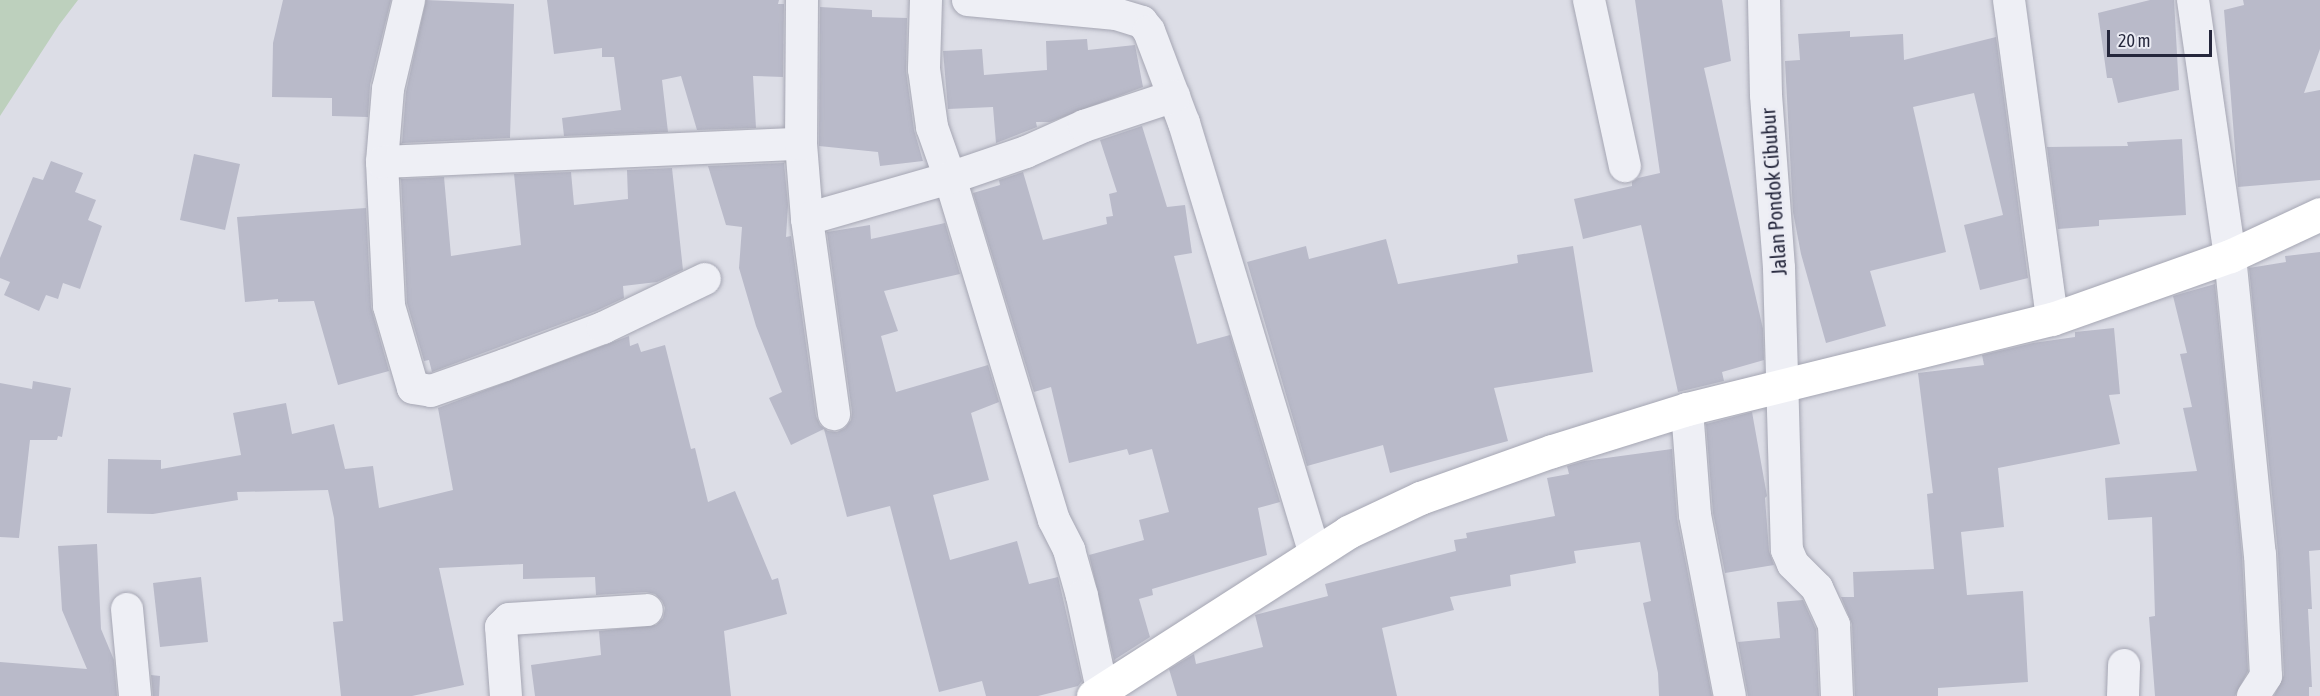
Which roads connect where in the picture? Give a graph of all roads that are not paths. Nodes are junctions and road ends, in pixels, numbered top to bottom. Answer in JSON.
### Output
{"nodes":[{"id":1,"x":409,"y":0,"type":"edge"},
{"id":2,"x":802,"y":0,"type":"edge"},
{"id":3,"x":927,"y":0,"type":"edge"},
{"id":4,"x":968,"y":0,"type":"edge"},
{"id":5,"x":1589,"y":0,"type":"edge"},
{"id":6,"x":1764,"y":0,"type":"edge"},
{"id":7,"x":2009,"y":0,"type":"edge"},
{"id":8,"x":2193,"y":0,"type":"edge"},
{"id":9,"x":1174,"y":96,"type":"junction"},
{"id":10,"x":801,"y":144,"type":"junction"},
{"id":11,"x":382,"y":162,"type":"junction"},
{"id":12,"x":1625,"y":166,"type":"dead end"},
{"id":13,"x":950,"y":178,"type":"junction"},
{"id":14,"x":2320,"y":214,"type":"edge"},
{"id":15,"x":807,"y":219,"type":"junction"},
{"id":16,"x":2230,"y":256,"type":"junction"},
{"id":17,"x":705,"y":279,"type":"dead end"},
{"id":18,"x":2052,"y":319,"type":"junction"},
{"id":19,"x":1781,"y":385,"type":"junction"},
{"id":20,"x":1687,"y":409,"type":"junction"},
{"id":21,"x":834,"y":414,"type":"dead end"},
{"id":22,"x":1315,"y":554,"type":"junction"},
{"id":23,"x":127,"y":609,"type":"dead end"},
{"id":24,"x":647,"y":609,"type":"dead end"},
{"id":25,"x":2124,"y":665,"type":"dead end"},
{"id":26,"x":1098,"y":693,"type":"edge"},
{"id":27,"x":135,"y":696,"type":"edge"},
{"id":28,"x":506,"y":696,"type":"edge"},
{"id":29,"x":1730,"y":696,"type":"edge"},
{"id":30,"x":1837,"y":696,"type":"edge"},
{"id":31,"x":2123,"y":696,"type":"edge"},
{"id":32,"x":2253,"y":696,"type":"edge"}],
"edges":[{"from":1,"to":11,"type":"street"},
{"from":2,"to":10,"type":"street"},
{"from":3,"to":13,"type":"street"},
{"from":4,"to":9,"type":"street"},
{"from":5,"to":12,"type":"street"},
{"from":6,"to":19,"type":"street","name":"Jalan Pondok Cibubur"},
{"from":7,"to":18,"type":"street"},
{"from":8,"to":16,"type":"street"},
{"from":9,"to":13,"type":"street"},
{"from":9,"to":22,"type":"street"},
{"from":10,"to":11,"type":"street"},
{"from":10,"to":15,"type":"street"},
{"from":11,"to":17,"type":"street"},
{"from":13,"to":15,"type":"street"},
{"from":13,"to":26,"type":"street"},
{"from":14,"to":16,"type":"street"},
{"from":15,"to":21,"type":"street"},
{"from":16,"to":18,"type":"street"},
{"from":16,"to":32,"type":"street"},
{"from":18,"to":19,"type":"street"},
{"from":19,"to":20,"type":"street"},
{"from":19,"to":30,"type":"street","name":"Jalan Pondok Cibubur"},
{"from":20,"to":22,"type":"street"},
{"from":20,"to":29,"type":"street"},
{"from":22,"to":26,"type":"street"},
{"from":23,"to":27,"type":"street"},
{"from":24,"to":28,"type":"street"},
{"from":25,"to":31,"type":"street"}]}
